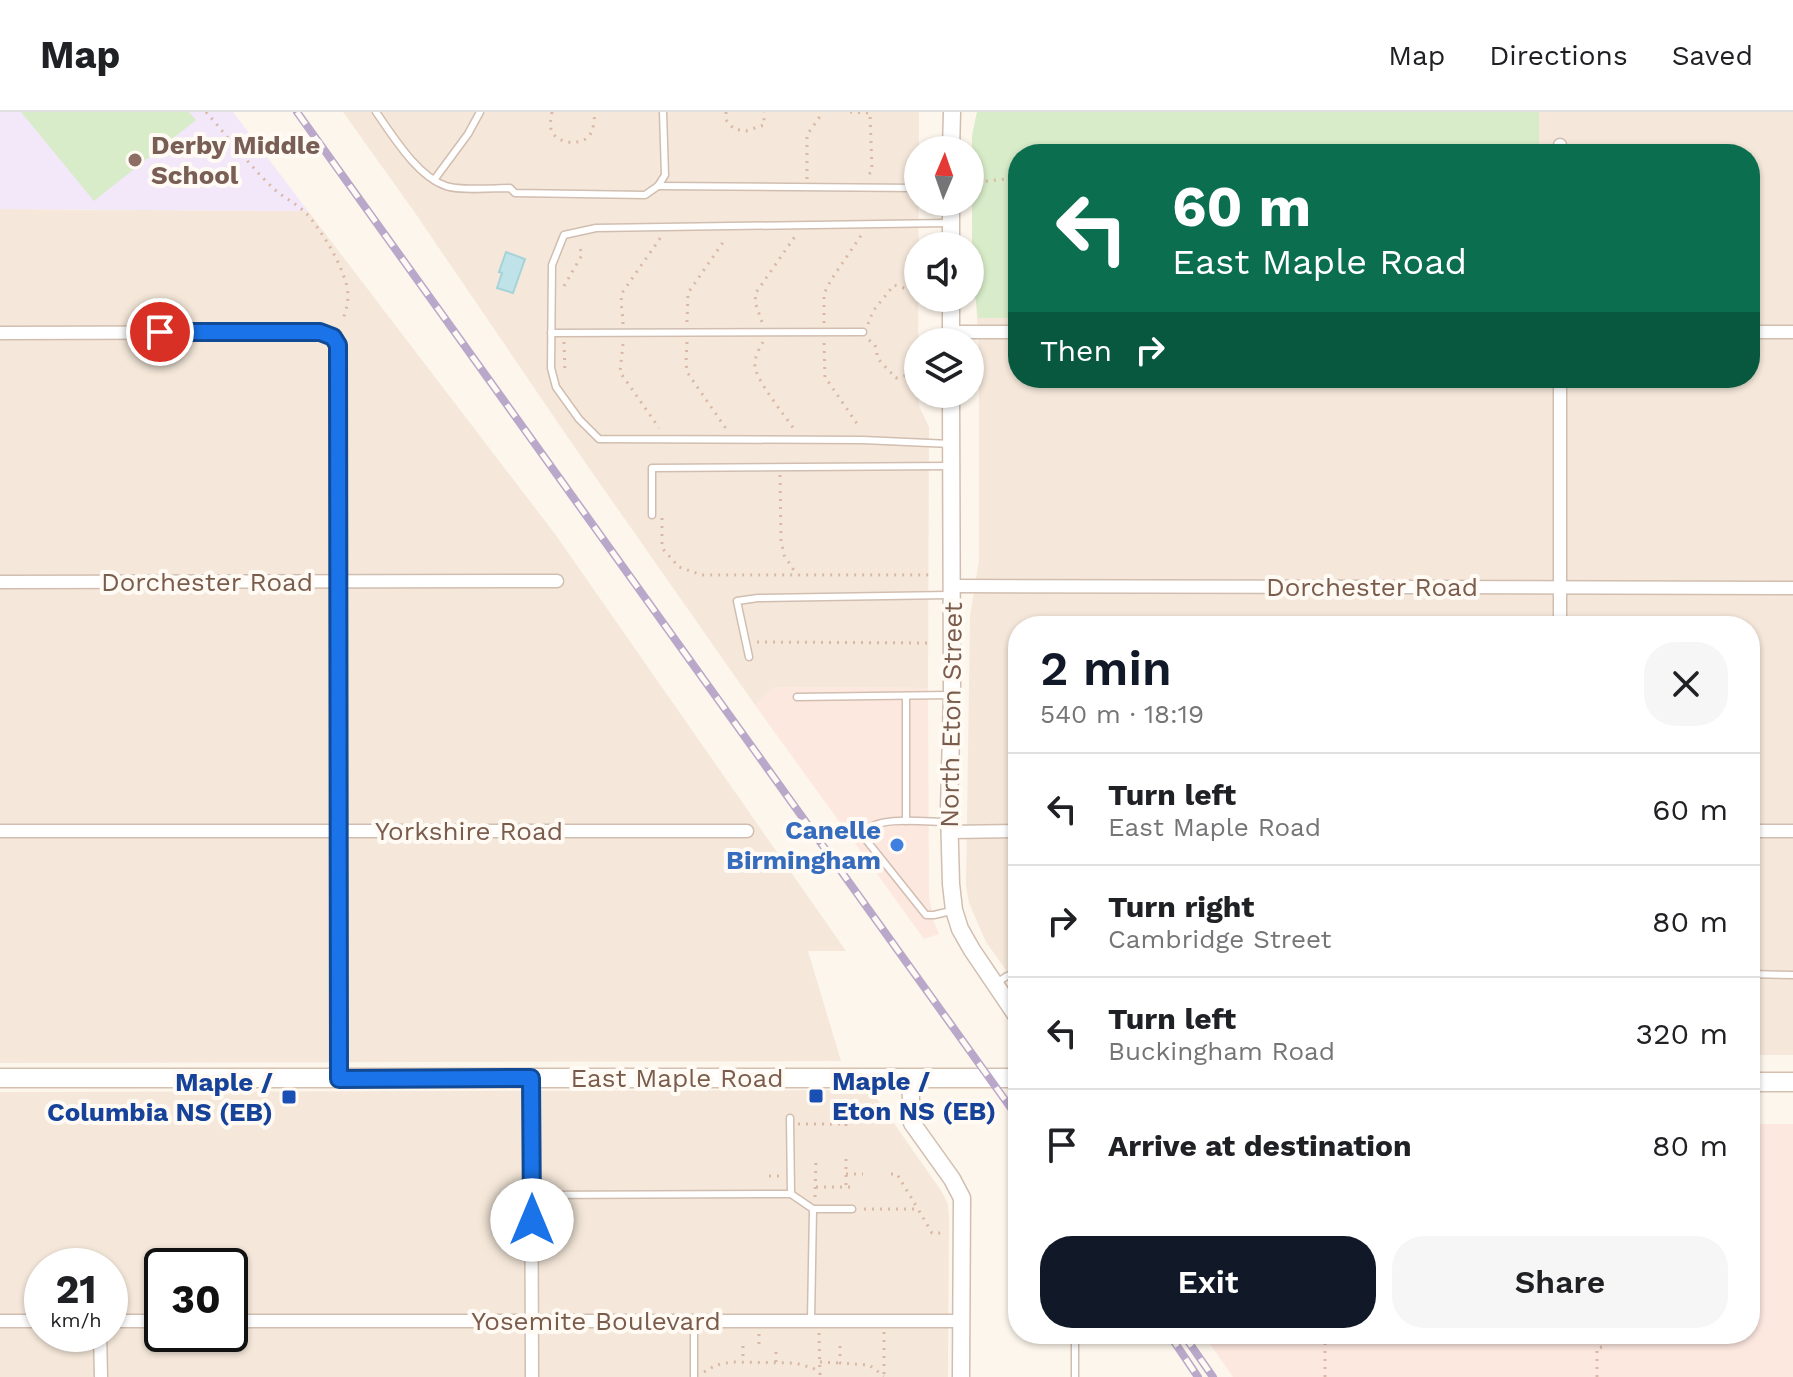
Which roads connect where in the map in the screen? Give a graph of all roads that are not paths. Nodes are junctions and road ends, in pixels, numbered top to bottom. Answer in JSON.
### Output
{"nodes":[{"id":1,"x":376,"y":112,"type":"edge"},
{"id":2,"x":480,"y":112,"type":"edge"},
{"id":3,"x":663,"y":112,"type":"edge"},
{"id":4,"x":952,"y":112,"type":"edge"},
{"id":5,"x":951,"y":136,"type":"edge"},
{"id":6,"x":434,"y":180,"type":"junction"},
{"id":7,"x":658,"y":186,"type":"junction"},
{"id":8,"x":904,"y":188,"type":"edge"},
{"id":9,"x":951,"y":216,"type":"edge"},
{"id":10,"x":951,"y":223,"type":"junction"},
{"id":11,"x":951,"y":232,"type":"edge"},
{"id":12,"x":863,"y":332,"type":"road end"},
{"id":13,"x":1760,"y":332,"type":"edge"},
{"id":14,"x":1793,"y":332,"type":"edge"},
{"id":15,"x":0,"y":333,"type":"edge"},
{"id":16,"x":551,"y":333,"type":"junction"},
{"id":17,"x":1008,"y":333,"type":"edge"},
{"id":18,"x":984,"y":335,"type":"edge"},
{"id":19,"x":1560,"y":388,"type":"edge"},
{"id":20,"x":951,"y":408,"type":"edge"},
{"id":21,"x":951,"y":444,"type":"junction"},
{"id":22,"x":951,"y":466,"type":"junction"},
{"id":23,"x":652,"y":515,"type":"dead end"},
{"id":24,"x":339,"y":581,"type":"junction"},
{"id":25,"x":557,"y":581,"type":"dead end"},
{"id":26,"x":0,"y":582,"type":"edge"},
{"id":27,"x":1561,"y":588,"type":"junction"},
{"id":28,"x":1793,"y":588,"type":"edge"},
{"id":29,"x":952,"y":591,"type":"junction"},
{"id":30,"x":1560,"y":616,"type":"edge"},
{"id":31,"x":749,"y":657,"type":"dead end"},
{"id":32,"x":952,"y":695,"type":"junction"},
{"id":33,"x":797,"y":697,"type":"dead end"},
{"id":34,"x":906,"y":697,"type":"junction"},
{"id":35,"x":906,"y":821,"type":"junction"},
{"id":36,"x":949,"y":827,"type":"junction"},
{"id":37,"x":1008,"y":830,"type":"edge"},
{"id":38,"x":0,"y":831,"type":"edge"},
{"id":39,"x":339,"y":831,"type":"junction"},
{"id":40,"x":747,"y":831,"type":"dead end"},
{"id":41,"x":1760,"y":831,"type":"edge"},
{"id":42,"x":1793,"y":831,"type":"edge"},
{"id":43,"x":954,"y":910,"type":"junction"},
{"id":44,"x":1760,"y":974,"type":"edge"},
{"id":45,"x":1793,"y":975,"type":"edge"},
{"id":46,"x":1008,"y":977,"type":"edge"},
{"id":47,"x":995,"y":984,"type":"junction"},
{"id":48,"x":1008,"y":1003,"type":"edge"},
{"id":49,"x":0,"y":1078,"type":"edge"},
{"id":50,"x":531,"y":1078,"type":"junction"},
{"id":51,"x":910,"y":1078,"type":"junction"},
{"id":52,"x":1008,"y":1078,"type":"edge"},
{"id":53,"x":339,"y":1079,"type":"junction"},
{"id":54,"x":1760,"y":1082,"type":"edge"},
{"id":55,"x":1793,"y":1082,"type":"edge"},
{"id":56,"x":790,"y":1118,"type":"dead end"},
{"id":57,"x":791,"y":1194,"type":"junction"},
{"id":58,"x":531,"y":1195,"type":"junction"},
{"id":59,"x":813,"y":1209,"type":"junction"},
{"id":60,"x":852,"y":1209,"type":"road end"},
{"id":61,"x":0,"y":1321,"type":"edge"},
{"id":62,"x":24,"y":1321,"type":"edge"},
{"id":63,"x":248,"y":1321,"type":"edge"},
{"id":64,"x":532,"y":1321,"type":"junction"},
{"id":65,"x":815,"y":1321,"type":"junction"},
{"id":66,"x":962,"y":1321,"type":"junction"},
{"id":67,"x":694,"y":1322,"type":"junction"},
{"id":68,"x":1075,"y":1344,"type":"edge"},
{"id":69,"x":100,"y":1352,"type":"edge"},
{"id":70,"x":101,"y":1377,"type":"edge"},
{"id":71,"x":532,"y":1377,"type":"edge"},
{"id":72,"x":696,"y":1377,"type":"edge"},
{"id":73,"x":961,"y":1377,"type":"edge"},
{"id":74,"x":1075,"y":1377,"type":"edge"}],
"edges":[{"from":1,"to":6,"type":"lane"},
{"from":2,"to":6,"type":"lane"},
{"from":3,"to":7,"type":"lane"},
{"from":4,"to":5,"type":"street"},
{"from":6,"to":7,"type":"lane"},
{"from":7,"to":8,"type":"lane"},
{"from":9,"to":10,"type":"street"},
{"from":10,"to":11,"type":"street"},
{"from":10,"to":16,"type":"lane"},
{"from":12,"to":16,"type":"lane"},
{"from":13,"to":14,"type":"street"},
{"from":15,"to":24,"type":"street"},
{"from":16,"to":21,"type":"lane"},
{"from":17,"to":18,"type":"street"},
{"from":19,"to":27,"type":"street"},
{"from":20,"to":21,"type":"street","name":"North Eton Street"},
{"from":21,"to":22,"type":"street","name":"North Eton Street"},
{"from":22,"to":23,"type":"lane"},
{"from":22,"to":29,"type":"street","name":"North Eton Street"},
{"from":24,"to":25,"type":"street","name":"Dorchester Road"},
{"from":24,"to":26,"type":"street","name":"Dorchester Road"},
{"from":24,"to":39,"type":"street"},
{"from":27,"to":28,"type":"street","name":"Dorchester Road"},
{"from":27,"to":29,"type":"street","name":"Dorchester Road"},
{"from":27,"to":30,"type":"street"},
{"from":29,"to":31,"type":"lane"},
{"from":29,"to":32,"type":"street","name":"North Eton Street"},
{"from":32,"to":34,"type":"lane"},
{"from":32,"to":36,"type":"street","name":"North Eton Street"},
{"from":33,"to":34,"type":"lane"},
{"from":34,"to":35,"type":"lane"},
{"from":35,"to":36,"type":"lane"},
{"from":35,"to":43,"type":"lane"},
{"from":36,"to":37,"type":"street"},
{"from":36,"to":43,"type":"street","name":"North Eton Street"},
{"from":38,"to":39,"type":"street","name":"Yorkshire Road"},
{"from":39,"to":40,"type":"street","name":"Yorkshire Road"},
{"from":39,"to":53,"type":"street"},
{"from":41,"to":42,"type":"street"},
{"from":43,"to":47,"type":"street","name":"North Eton Street"},
{"from":44,"to":45,"type":"lane"},
{"from":46,"to":47,"type":"lane"},
{"from":47,"to":48,"type":"street","name":"North Eton Street"},
{"from":49,"to":53,"type":"main road","name":"East Maple Road"},
{"from":50,"to":51,"type":"main road","name":"East Maple Road"},
{"from":50,"to":53,"type":"main road","name":"East Maple Road"},
{"from":50,"to":58,"type":"street"},
{"from":51,"to":52,"type":"main road","name":"East Maple Road"},
{"from":51,"to":66,"type":"street"},
{"from":54,"to":55,"type":"main road"},
{"from":56,"to":57,"type":"lane"},
{"from":57,"to":58,"type":"lane"},
{"from":57,"to":59,"type":"lane"},
{"from":58,"to":64,"type":"street"},
{"from":59,"to":60,"type":"lane"},
{"from":59,"to":65,"type":"lane"},
{"from":61,"to":62,"type":"street"},
{"from":63,"to":64,"type":"street","name":"Yosemite Boulevard"},
{"from":64,"to":67,"type":"street","name":"Yosemite Boulevard"},
{"from":64,"to":71,"type":"street"},
{"from":65,"to":66,"type":"street","name":"Yosemite Boulevard"},
{"from":65,"to":67,"type":"street","name":"Yosemite Boulevard"},
{"from":66,"to":73,"type":"street"},
{"from":67,"to":72,"type":"lane"},
{"from":68,"to":74,"type":"lane"},
{"from":69,"to":70,"type":"street"}]}
